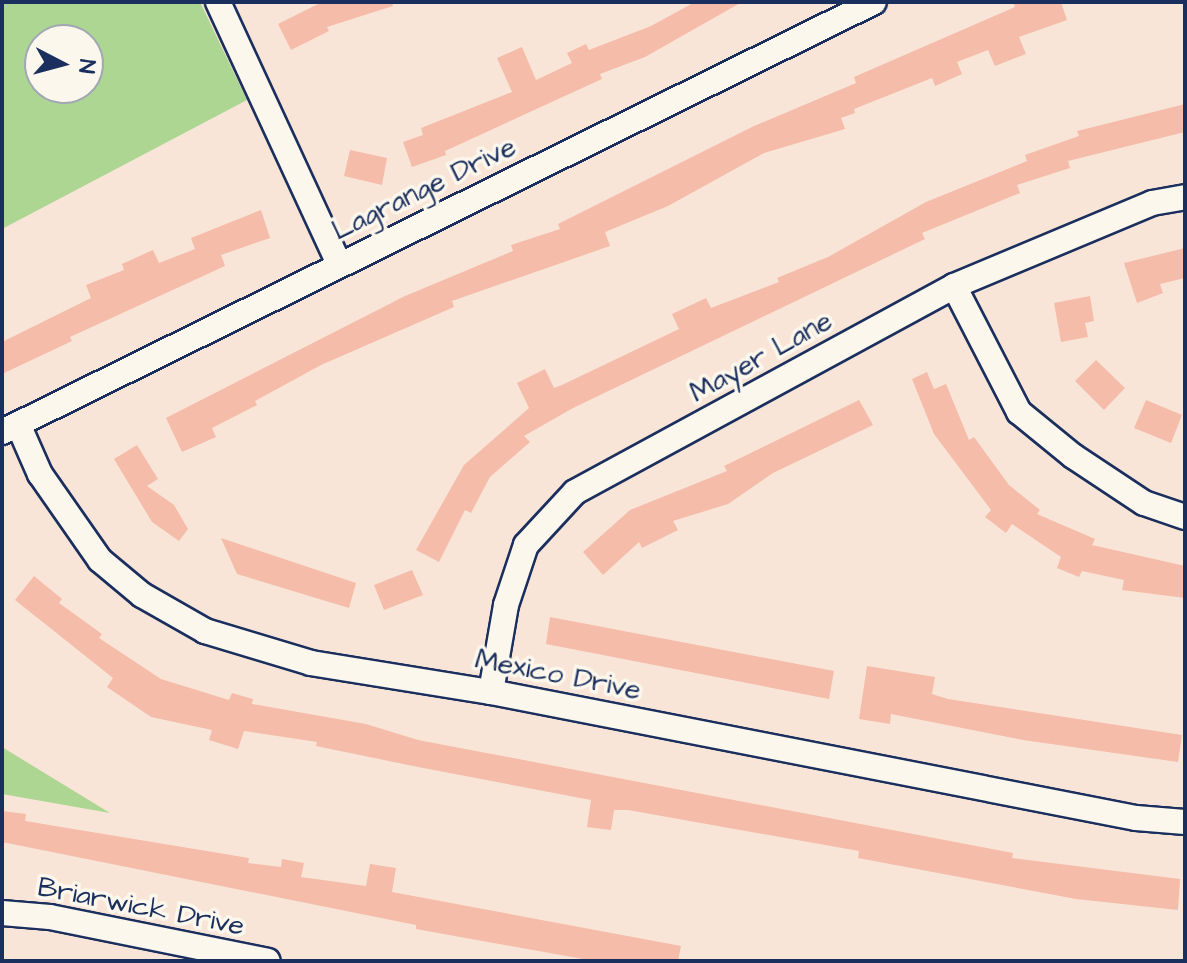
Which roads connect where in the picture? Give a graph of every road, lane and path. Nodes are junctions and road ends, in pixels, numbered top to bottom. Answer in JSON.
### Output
{"nodes":[{"id":1,"x":218,"y":2,"type":"edge"},
{"id":2,"x":874,"y":2,"type":"edge"},
{"id":3,"x":1185,"y":197,"type":"edge"},
{"id":4,"x":339,"y":264,"type":"junction"},
{"id":5,"x":954,"y":286,"type":"junction"},
{"id":6,"x":10,"y":428,"type":"edge"},
{"id":7,"x":1185,"y":517,"type":"edge"},
{"id":8,"x":491,"y":692,"type":"junction"},
{"id":9,"x":1185,"y":822,"type":"edge"},
{"id":10,"x":2,"y":913,"type":"edge"},
{"id":11,"x":268,"y":961,"type":"edge"}],
"edges":[{"from":1,"to":4,"type":"street"},
{"from":2,"to":4,"type":"street","name":"Lagrange Drive"},
{"from":3,"to":5,"type":"street","name":"Mayer Lane"},
{"from":4,"to":6,"type":"street","name":"Lagrange Drive"},
{"from":5,"to":7,"type":"street"},
{"from":5,"to":8,"type":"street","name":"Mayer Lane"},
{"from":6,"to":8,"type":"street","name":"Mexico Drive"},
{"from":8,"to":9,"type":"street","name":"Mexico Drive"},
{"from":10,"to":11,"type":"street","name":"Briarwick Drive"}]}
